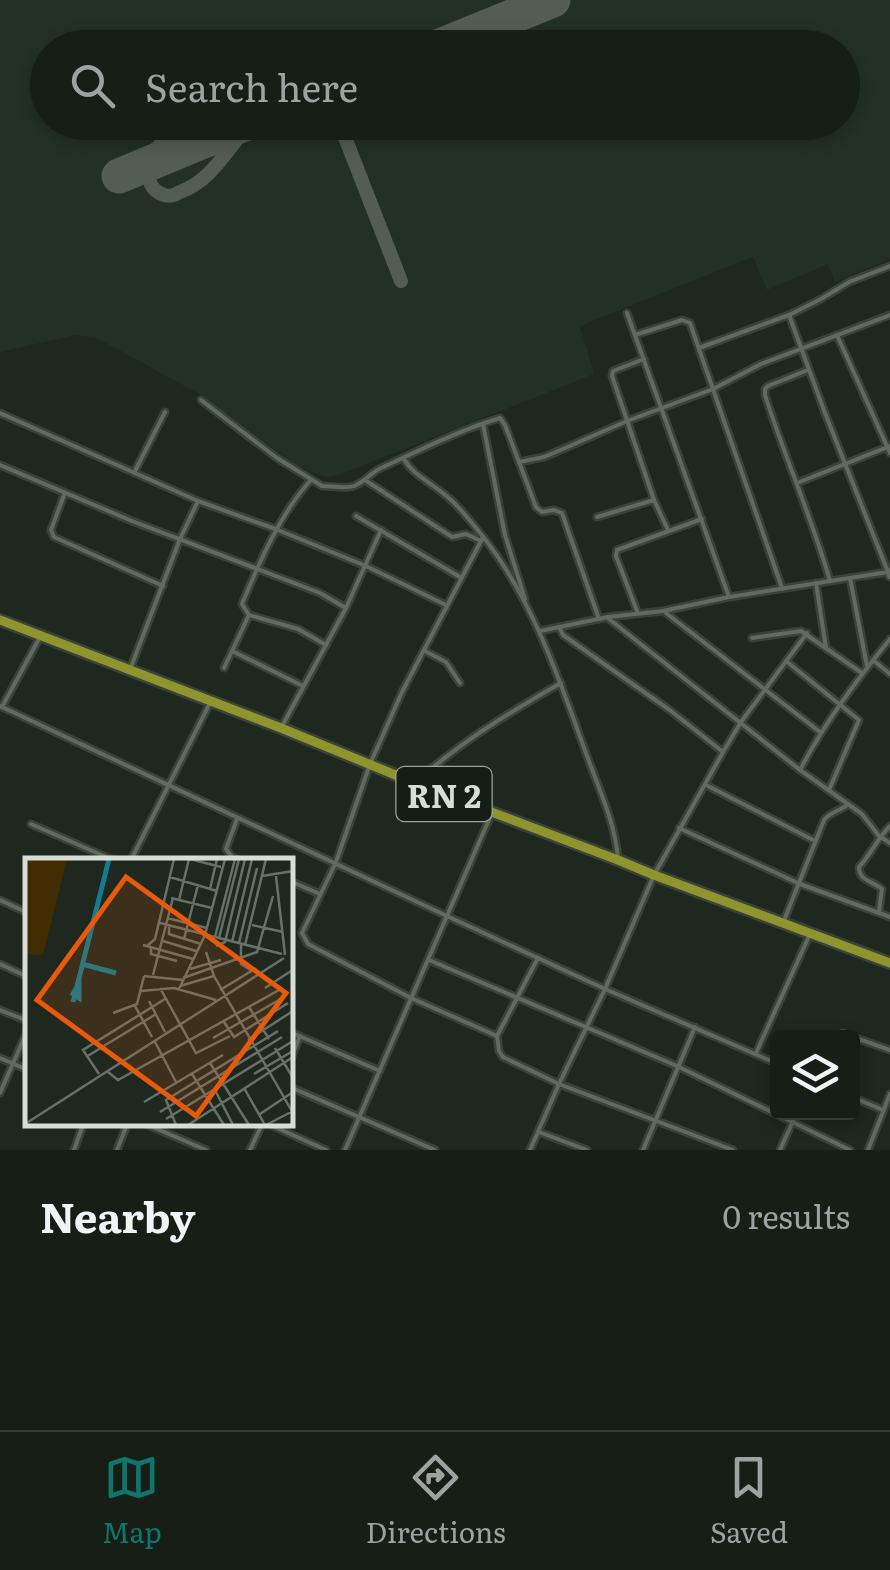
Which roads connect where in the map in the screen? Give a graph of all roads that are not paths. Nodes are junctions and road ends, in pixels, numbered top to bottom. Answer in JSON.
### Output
{"nodes":[{"id":1,"x":890,"y":266,"type":"edge"},
{"id":2,"x":627,"y":313,"type":"dead end"},
{"id":3,"x":789,"y":315,"type":"junction"},
{"id":4,"x":890,"y":315,"type":"edge"},
{"id":5,"x":837,"y":335,"type":"junction"},
{"id":6,"x":635,"y":336,"type":"junction"},
{"id":7,"x":700,"y":348,"type":"junction"},
{"id":8,"x":801,"y":350,"type":"junction"},
{"id":9,"x":644,"y":358,"type":"junction"},
{"id":10,"x":808,"y":370,"type":"junction"},
{"id":11,"x":712,"y":388,"type":"junction"},
{"id":12,"x":201,"y":400,"type":"dead end"},
{"id":13,"x":662,"y":408,"type":"junction"},
{"id":14,"x":165,"y":412,"type":"dead end"},
{"id":15,"x":0,"y":414,"type":"edge"},
{"id":16,"x":627,"y":421,"type":"junction"},
{"id":17,"x":483,"y":424,"type":"junction"},
{"id":18,"x":889,"y":449,"type":"edge"},
{"id":19,"x":404,"y":459,"type":"junction"},
{"id":20,"x":519,"y":462,"type":"junction"},
{"id":21,"x":0,"y":465,"type":"edge"},
{"id":22,"x":846,"y":465,"type":"junction"},
{"id":23,"x":134,"y":473,"type":"junction"},
{"id":24,"x":363,"y":479,"type":"junction"},
{"id":25,"x":312,"y":480,"type":"junction"},
{"id":26,"x":796,"y":483,"type":"junction"},
{"id":27,"x":65,"y":493,"type":"junction"},
{"id":28,"x":654,"y":500,"type":"junction"},
{"id":29,"x":198,"y":502,"type":"junction"},
{"id":30,"x":356,"y":516,"type":"dead end"},
{"id":31,"x":597,"y":517,"type":"dead end"},
{"id":32,"x":702,"y":519,"type":"junction"},
{"id":33,"x":278,"y":530,"type":"junction"},
{"id":34,"x":381,"y":530,"type":"junction"},
{"id":35,"x":668,"y":530,"type":"junction"},
{"id":36,"x":180,"y":539,"type":"junction"},
{"id":37,"x":482,"y":539,"type":"junction"},
{"id":38,"x":366,"y":566,"type":"junction"},
{"id":39,"x":257,"y":569,"type":"junction"},
{"id":40,"x":889,"y":573,"type":"edge"},
{"id":41,"x":461,"y":577,"type":"junction"},
{"id":42,"x":850,"y":578,"type":"junction"},
{"id":43,"x":830,"y":581,"type":"junction"},
{"id":44,"x":816,"y":583,"type":"junction"},
{"id":45,"x":163,"y":586,"type":"junction"},
{"id":46,"x":782,"y":588,"type":"junction"},
{"id":47,"x":729,"y":597,"type":"junction"},
{"id":48,"x":446,"y":605,"type":"junction"},
{"id":49,"x":528,"y":606,"type":"junction"},
{"id":50,"x":346,"y":608,"type":"junction"},
{"id":51,"x":663,"y":611,"type":"junction"},
{"id":52,"x":638,"y":612,"type":"junction"},
{"id":53,"x":249,"y":615,"type":"junction"},
{"id":54,"x":608,"y":618,"type":"junction"},
{"id":55,"x":599,"y":619,"type":"junction"},
{"id":56,"x":0,"y":620,"type":"edge"},
{"id":57,"x":559,"y":627,"type":"junction"},
{"id":58,"x":540,"y":632,"type":"junction"},
{"id":59,"x":807,"y":633,"type":"junction"},
{"id":60,"x":40,"y":637,"type":"junction"},
{"id":61,"x":752,"y":638,"type":"dead end"},
{"id":62,"x":890,"y":639,"type":"edge"},
{"id":63,"x":326,"y":645,"type":"junction"},
{"id":64,"x":826,"y":648,"type":"junction"},
{"id":65,"x":232,"y":650,"type":"junction"},
{"id":66,"x":425,"y":650,"type":"junction"},
{"id":67,"x":873,"y":660,"type":"junction"},
{"id":68,"x":786,"y":661,"type":"junction"},
{"id":69,"x":867,"y":667,"type":"junction"},
{"id":70,"x":224,"y":668,"type":"dead end"},
{"id":71,"x":130,"y":671,"type":"junction"},
{"id":72,"x":862,"y":672,"type":"junction"},
{"id":73,"x":890,"y":674,"type":"edge"},
{"id":74,"x":460,"y":683,"type":"dead end"},
{"id":75,"x":560,"y":684,"type":"junction"},
{"id":76,"x":303,"y":686,"type":"junction"},
{"id":77,"x":765,"y":690,"type":"junction"},
{"id":78,"x":211,"y":701,"type":"junction"},
{"id":79,"x":840,"y":702,"type":"junction"},
{"id":80,"x":1,"y":707,"type":"edge"},
{"id":81,"x":741,"y":722,"type":"junction"},
{"id":82,"x":282,"y":728,"type":"junction"},
{"id":83,"x":820,"y":732,"type":"junction"},
{"id":84,"x":723,"y":752,"type":"junction"},
{"id":85,"x":370,"y":764,"type":"junction"},
{"id":86,"x":800,"y":770,"type":"junction"},
{"id":87,"x":414,"y":782,"type":"junction"},
{"id":88,"x":167,"y":786,"type":"junction"},
{"id":89,"x":706,"y":786,"type":"junction"},
{"id":90,"x":829,"y":790,"type":"junction"},
{"id":91,"x":848,"y":805,"type":"junction"},
{"id":92,"x":493,"y":812,"type":"junction"},
{"id":93,"x":238,"y":818,"type":"junction"},
{"id":94,"x":31,"y":824,"type":"dead end"},
{"id":95,"x":890,"y":826,"type":"edge"},
{"id":96,"x":678,"y":828,"type":"junction"},
{"id":97,"x":880,"y":836,"type":"junction"},
{"id":98,"x":815,"y":841,"type":"junction"},
{"id":99,"x":890,"y":843,"type":"edge"},
{"id":100,"x":108,"y":858,"type":"edge"},
{"id":101,"x":133,"y":858,"type":"edge"},
{"id":102,"x":234,"y":858,"type":"edge"},
{"id":103,"x":618,"y":860,"type":"junction"},
{"id":104,"x":336,"y":862,"type":"junction"},
{"id":105,"x":654,"y":875,"type":"junction"},
{"id":106,"x":292,"y":882,"type":"edge"},
{"id":107,"x":800,"y":884,"type":"junction"},
{"id":108,"x":320,"y":894,"type":"junction"},
{"id":109,"x":0,"y":900,"type":"edge"},
{"id":110,"x":25,"y":912,"type":"edge"},
{"id":111,"x":878,"y":912,"type":"junction"},
{"id":112,"x":446,"y":916,"type":"junction"},
{"id":113,"x":890,"y":917,"type":"edge"},
{"id":114,"x":783,"y":924,"type":"junction"},
{"id":115,"x":810,"y":934,"type":"junction"},
{"id":116,"x":890,"y":948,"type":"edge"},
{"id":117,"x":538,"y":958,"type":"junction"},
{"id":118,"x":429,"y":960,"type":"junction"},
{"id":119,"x":888,"y":962,"type":"edge"},
{"id":120,"x":0,"y":964,"type":"edge"},
{"id":121,"x":25,"y":976,"type":"edge"},
{"id":122,"x":605,"y":989,"type":"junction"},
{"id":123,"x":411,"y":998,"type":"junction"},
{"id":124,"x":517,"y":998,"type":"junction"},
{"id":125,"x":0,"y":1010,"type":"edge"},
{"id":126,"x":25,"y":1020,"type":"edge"},
{"id":127,"x":586,"y":1028,"type":"junction"},
{"id":128,"x":695,"y":1028,"type":"junction"},
{"id":129,"x":292,"y":1033,"type":"edge"},
{"id":130,"x":25,"y":1036,"type":"edge"},
{"id":131,"x":300,"y":1036,"type":"junction"},
{"id":132,"x":497,"y":1036,"type":"junction"},
{"id":133,"x":860,"y":1039,"type":"edge"},
{"id":134,"x":890,"y":1050,"type":"edge"},
{"id":135,"x":756,"y":1054,"type":"junction"},
{"id":136,"x":292,"y":1056,"type":"edge"},
{"id":137,"x":0,"y":1058,"type":"edge"},
{"id":138,"x":770,"y":1060,"type":"edge"},
{"id":139,"x":13,"y":1064,"type":"junction"},
{"id":140,"x":677,"y":1066,"type":"junction"},
{"id":141,"x":25,"y":1069,"type":"edge"},
{"id":142,"x":380,"y":1070,"type":"junction"},
{"id":143,"x":558,"y":1084,"type":"junction"},
{"id":144,"x":292,"y":1088,"type":"edge"},
{"id":145,"x":0,"y":1093,"type":"edge"},
{"id":146,"x":890,"y":1094,"type":"edge"},
{"id":147,"x":860,"y":1100,"type":"edge"},
{"id":148,"x":883,"y":1110,"type":"junction"},
{"id":149,"x":360,"y":1116,"type":"junction"},
{"id":150,"x":655,"y":1121,"type":"junction"},
{"id":151,"x":793,"y":1122,"type":"junction"},
{"id":152,"x":83,"y":1125,"type":"edge"},
{"id":153,"x":127,"y":1125,"type":"edge"},
{"id":154,"x":149,"y":1125,"type":"edge"},
{"id":155,"x":262,"y":1125,"type":"edge"},
{"id":156,"x":271,"y":1125,"type":"edge"},
{"id":157,"x":538,"y":1132,"type":"junction"},
{"id":158,"x":190,"y":1143,"type":"junction"},
{"id":159,"x":74,"y":1150,"type":"edge"},
{"id":160,"x":117,"y":1150,"type":"edge"},
{"id":161,"x":187,"y":1150,"type":"edge"},
{"id":162,"x":206,"y":1150,"type":"edge"},
{"id":163,"x":250,"y":1150,"type":"edge"},
{"id":164,"x":326,"y":1150,"type":"edge"},
{"id":165,"x":345,"y":1150,"type":"edge"},
{"id":166,"x":436,"y":1150,"type":"edge"},
{"id":167,"x":530,"y":1150,"type":"edge"},
{"id":168,"x":586,"y":1150,"type":"edge"},
{"id":169,"x":643,"y":1150,"type":"edge"},
{"id":170,"x":733,"y":1150,"type":"edge"},
{"id":171,"x":780,"y":1150,"type":"edge"},
{"id":172,"x":850,"y":1150,"type":"edge"},
{"id":173,"x":868,"y":1150,"type":"edge"}],
"edges":[{"from":1,"to":3,"type":"street"},
{"from":2,"to":6,"type":"street"},
{"from":3,"to":7,"type":"street"},
{"from":3,"to":8,"type":"street"},
{"from":4,"to":5,"type":"street"},
{"from":5,"to":8,"type":"street"},
{"from":5,"to":18,"type":"street"},
{"from":6,"to":7,"type":"street"},
{"from":6,"to":9,"type":"street"},
{"from":7,"to":11,"type":"street"},
{"from":8,"to":10,"type":"street"},
{"from":8,"to":11,"type":"street"},
{"from":9,"to":13,"type":"street"},
{"from":9,"to":16,"type":"street"},
{"from":10,"to":22,"type":"street"},
{"from":10,"to":26,"type":"street"},
{"from":11,"to":13,"type":"street"},
{"from":11,"to":46,"type":"street"},
{"from":12,"to":25,"type":"street"},
{"from":13,"to":16,"type":"street"},
{"from":13,"to":32,"type":"street"},
{"from":14,"to":23,"type":"street"},
{"from":15,"to":23,"type":"street"},
{"from":16,"to":20,"type":"street"},
{"from":16,"to":28,"type":"street"},
{"from":17,"to":19,"type":"street"},
{"from":17,"to":20,"type":"street"},
{"from":17,"to":49,"type":"street"},
{"from":18,"to":22,"type":"street"},
{"from":19,"to":24,"type":"street"},
{"from":19,"to":37,"type":"street"},
{"from":20,"to":55,"type":"street"},
{"from":21,"to":27,"type":"street"},
{"from":22,"to":26,"type":"street"},
{"from":22,"to":40,"type":"street"},
{"from":23,"to":29,"type":"street"},
{"from":24,"to":25,"type":"street"},
{"from":24,"to":37,"type":"street"},
{"from":25,"to":33,"type":"street"},
{"from":26,"to":43,"type":"street"},
{"from":27,"to":36,"type":"street"},
{"from":27,"to":45,"type":"street"},
{"from":28,"to":31,"type":"street"},
{"from":28,"to":35,"type":"street"},
{"from":29,"to":33,"type":"street"},
{"from":29,"to":36,"type":"street"},
{"from":30,"to":34,"type":"street"},
{"from":32,"to":35,"type":"street"},
{"from":32,"to":47,"type":"street"},
{"from":33,"to":38,"type":"street"},
{"from":33,"to":39,"type":"street"},
{"from":34,"to":38,"type":"street"},
{"from":34,"to":41,"type":"street"},
{"from":35,"to":52,"type":"street"},
{"from":36,"to":39,"type":"street"},
{"from":36,"to":45,"type":"street"},
{"from":37,"to":41,"type":"street"},
{"from":37,"to":49,"type":"street"},
{"from":38,"to":48,"type":"street"},
{"from":38,"to":50,"type":"street"},
{"from":39,"to":50,"type":"street"},
{"from":39,"to":53,"type":"street"},
{"from":40,"to":42,"type":"street"},
{"from":41,"to":48,"type":"street"},
{"from":42,"to":43,"type":"street"},
{"from":42,"to":69,"type":"street"},
{"from":43,"to":44,"type":"street"},
{"from":44,"to":46,"type":"street"},
{"from":44,"to":64,"type":"street"},
{"from":45,"to":71,"type":"street"},
{"from":46,"to":47,"type":"street"},
{"from":47,"to":51,"type":"street"},
{"from":48,"to":66,"type":"street"},
{"from":49,"to":58,"type":"street"},
{"from":50,"to":63,"type":"street"},
{"from":51,"to":52,"type":"street"},
{"from":51,"to":77,"type":"street"},
{"from":52,"to":54,"type":"street"},
{"from":53,"to":63,"type":"street"},
{"from":53,"to":65,"type":"street"},
{"from":54,"to":55,"type":"street"},
{"from":54,"to":81,"type":"street"},
{"from":55,"to":57,"type":"street"},
{"from":56,"to":60,"type":"highway","number":"RN 2"},
{"from":57,"to":58,"type":"street"},
{"from":57,"to":84,"type":"street"},
{"from":58,"to":75,"type":"street"},
{"from":59,"to":61,"type":"street"},
{"from":59,"to":64,"type":"street"},
{"from":59,"to":68,"type":"street"},
{"from":60,"to":71,"type":"highway","number":"RN 2"},
{"from":60,"to":80,"type":"street"},
{"from":62,"to":67,"type":"street"},
{"from":63,"to":76,"type":"street"},
{"from":64,"to":72,"type":"street"},
{"from":65,"to":70,"type":"street"},
{"from":65,"to":76,"type":"street"},
{"from":66,"to":74,"type":"street"},
{"from":66,"to":85,"type":"street"},
{"from":67,"to":69,"type":"street"},
{"from":67,"to":73,"type":"street"},
{"from":68,"to":77,"type":"street"},
{"from":68,"to":79,"type":"street"},
{"from":69,"to":72,"type":"street"},
{"from":71,"to":78,"type":"highway","number":"RN 2"},
{"from":72,"to":79,"type":"street"},
{"from":75,"to":87,"type":"street"},
{"from":75,"to":103,"type":"street"},
{"from":76,"to":82,"type":"street"},
{"from":77,"to":81,"type":"street"},
{"from":77,"to":83,"type":"street"},
{"from":78,"to":82,"type":"highway","number":"RN 2"},
{"from":78,"to":88,"type":"street"},
{"from":79,"to":83,"type":"street"},
{"from":79,"to":90,"type":"street"},
{"from":80,"to":88,"type":"street"},
{"from":81,"to":84,"type":"street"},
{"from":81,"to":86,"type":"street"},
{"from":82,"to":85,"type":"highway","number":"RN 2"},
{"from":83,"to":86,"type":"street"},
{"from":84,"to":89,"type":"street"},
{"from":85,"to":87,"type":"highway","number":"RN 2"},
{"from":85,"to":104,"type":"street"},
{"from":86,"to":90,"type":"street"},
{"from":87,"to":92,"type":"highway","number":"RN 2"},
{"from":88,"to":93,"type":"street"},
{"from":88,"to":101,"type":"street"},
{"from":89,"to":96,"type":"street"},
{"from":89,"to":98,"type":"street"},
{"from":90,"to":91,"type":"street"},
{"from":91,"to":97,"type":"street"},
{"from":91,"to":98,"type":"street"},
{"from":92,"to":103,"type":"highway","number":"RN 2"},
{"from":92,"to":112,"type":"street"},
{"from":93,"to":102,"type":"street"},
{"from":93,"to":104,"type":"street"},
{"from":94,"to":100,"type":"street"},
{"from":95,"to":97,"type":"street"},
{"from":96,"to":105,"type":"street"},
{"from":96,"to":107,"type":"street"},
{"from":97,"to":99,"type":"street"},
{"from":97,"to":111,"type":"street"},
{"from":98,"to":107,"type":"street"},
{"from":103,"to":105,"type":"highway","number":"RN 2"},
{"from":104,"to":108,"type":"street"},
{"from":104,"to":112,"type":"street"},
{"from":105,"to":114,"type":"highway","number":"RN 2"},
{"from":105,"to":122,"type":"street"},
{"from":106,"to":108,"type":"street"},
{"from":107,"to":111,"type":"street"},
{"from":107,"to":114,"type":"street"},
{"from":108,"to":123,"type":"street"},
{"from":109,"to":110,"type":"street"},
{"from":111,"to":113,"type":"street"},
{"from":112,"to":117,"type":"street"},
{"from":112,"to":118,"type":"street"},
{"from":114,"to":115,"type":"highway","number":"RN 2"},
{"from":115,"to":119,"type":"highway","number":"RN 2"},
{"from":115,"to":135,"type":"street"},
{"from":116,"to":119,"type":"street"},
{"from":117,"to":122,"type":"street"},
{"from":117,"to":124,"type":"street"},
{"from":118,"to":123,"type":"street"},
{"from":118,"to":124,"type":"street"},
{"from":120,"to":121,"type":"street"},
{"from":122,"to":127,"type":"street"},
{"from":122,"to":128,"type":"street"},
{"from":123,"to":132,"type":"street"},
{"from":123,"to":142,"type":"street"},
{"from":124,"to":127,"type":"street"},
{"from":124,"to":132,"type":"street"},
{"from":125,"to":126,"type":"street"},
{"from":127,"to":140,"type":"street"},
{"from":127,"to":143,"type":"street"},
{"from":128,"to":135,"type":"street"},
{"from":128,"to":140,"type":"street"},
{"from":129,"to":131,"type":"street"},
{"from":130,"to":139,"type":"street"},
{"from":131,"to":136,"type":"street"},
{"from":131,"to":142,"type":"street"},
{"from":132,"to":143,"type":"street"},
{"from":133,"to":134,"type":"street"},
{"from":135,"to":138,"type":"street"},
{"from":137,"to":139,"type":"street"},
{"from":139,"to":141,"type":"street"},
{"from":139,"to":145,"type":"street"},
{"from":140,"to":150,"type":"street"},
{"from":140,"to":151,"type":"street"},
{"from":142,"to":149,"type":"street"},
{"from":143,"to":150,"type":"street"},
{"from":143,"to":157,"type":"street"},
{"from":144,"to":149,"type":"street"},
{"from":146,"to":148,"type":"street"},
{"from":147,"to":148,"type":"street"},
{"from":148,"to":173,"type":"street"},
{"from":149,"to":165,"type":"street"},
{"from":149,"to":166,"type":"street"},
{"from":150,"to":169,"type":"street"},
{"from":150,"to":170,"type":"street"},
{"from":151,"to":171,"type":"street"},
{"from":151,"to":172,"type":"street"},
{"from":152,"to":159,"type":"street"},
{"from":153,"to":160,"type":"street"},
{"from":154,"to":158,"type":"street"},
{"from":155,"to":163,"type":"street"},
{"from":156,"to":164,"type":"street"},
{"from":157,"to":167,"type":"street"},
{"from":157,"to":168,"type":"street"},
{"from":158,"to":161,"type":"street"},
{"from":158,"to":162,"type":"street"}]}
